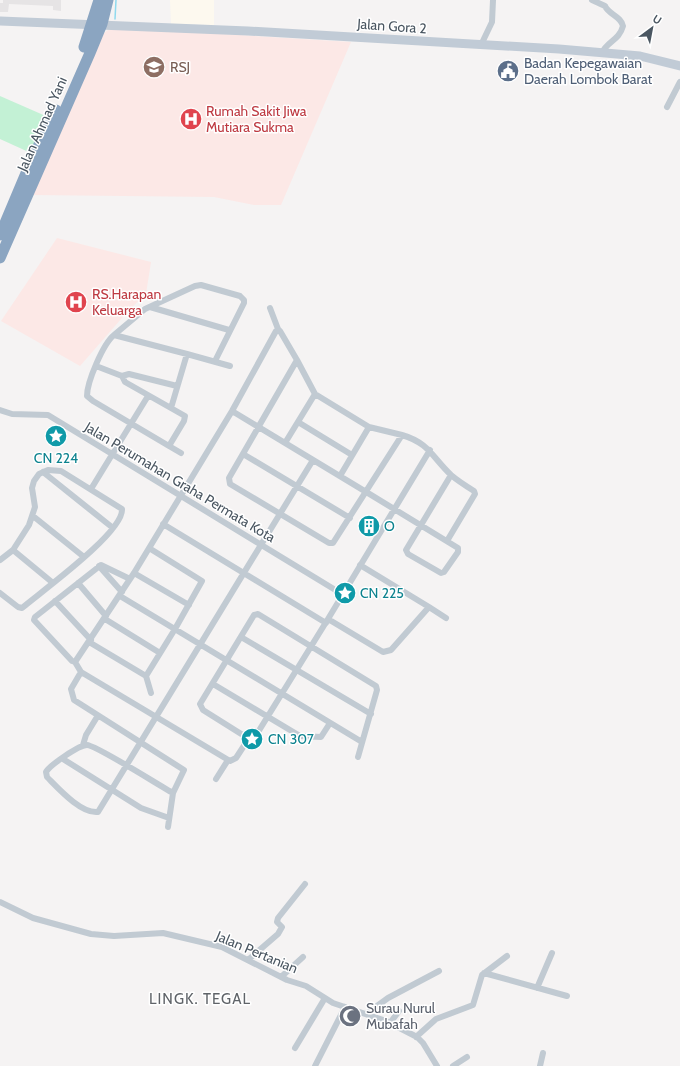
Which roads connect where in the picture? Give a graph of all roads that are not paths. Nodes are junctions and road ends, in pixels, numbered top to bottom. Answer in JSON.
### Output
{"nodes":[{"id":1,"x":99,"y":0,"type":"edge"},
{"id":2,"x":108,"y":0,"type":"edge"},
{"id":3,"x":492,"y":0,"type":"edge"},
{"id":4,"x":591,"y":0,"type":"edge"},
{"id":5,"x":610,"y":0,"type":"edge"},
{"id":6,"x":605,"y":6,"type":"junction"},
{"id":7,"x":0,"y":20,"type":"edge"},
{"id":8,"x":97,"y":24,"type":"junction"},
{"id":9,"x":481,"y":45,"type":"junction"},
{"id":10,"x":602,"y":53,"type":"junction"},
{"id":11,"x":680,"y":66,"type":"edge"},
{"id":12,"x":680,"y":82,"type":"edge"},
{"id":13,"x":667,"y":107,"type":"dead end"},
{"id":14,"x":0,"y":235,"type":"edge"},
{"id":15,"x":0,"y":258,"type":"edge"},
{"id":16,"x":150,"y":307,"type":"junction"},
{"id":17,"x":270,"y":308,"type":"dead end"},
{"id":18,"x":278,"y":329,"type":"junction"},
{"id":19,"x":229,"y":330,"type":"junction"},
{"id":20,"x":114,"y":335,"type":"junction"},
{"id":21,"x":186,"y":354,"type":"junction"},
{"id":22,"x":296,"y":360,"type":"junction"},
{"id":23,"x":215,"y":361,"type":"junction"},
{"id":24,"x":96,"y":366,"type":"junction"},
{"id":25,"x":230,"y":366,"type":"dead end"},
{"id":26,"x":122,"y":376,"type":"junction"},
{"id":27,"x":177,"y":386,"type":"junction"},
{"id":28,"x":315,"y":394,"type":"junction"},
{"id":29,"x":148,"y":396,"type":"junction"},
{"id":30,"x":171,"y":408,"type":"junction"},
{"id":31,"x":0,"y":410,"type":"edge"},
{"id":32,"x":232,"y":411,"type":"junction"},
{"id":33,"x":298,"y":422,"type":"junction"},
{"id":34,"x":132,"y":424,"type":"junction"},
{"id":35,"x":259,"y":427,"type":"junction"},
{"id":36,"x":370,"y":427,"type":"junction"},
{"id":37,"x":402,"y":435,"type":"junction"},
{"id":38,"x":285,"y":443,"type":"junction"},
{"id":39,"x":169,"y":446,"type":"junction"},
{"id":40,"x":430,"y":450,"type":"junction"},
{"id":41,"x":181,"y":453,"type":"dead end"},
{"id":42,"x":243,"y":454,"type":"junction"},
{"id":43,"x":113,"y":455,"type":"junction"},
{"id":44,"x":352,"y":455,"type":"junction"},
{"id":45,"x":313,"y":460,"type":"junction"},
{"id":46,"x":43,"y":472,"type":"junction"},
{"id":47,"x":451,"y":475,"type":"junction"},
{"id":48,"x":340,"y":476,"type":"junction"},
{"id":49,"x":297,"y":486,"type":"junction"},
{"id":50,"x":91,"y":489,"type":"junction"},
{"id":51,"x":366,"y":492,"type":"junction"},
{"id":52,"x":180,"y":496,"type":"junction"},
{"id":53,"x":394,"y":509,"type":"junction"},
{"id":54,"x":280,"y":514,"type":"junction"},
{"id":55,"x":33,"y":516,"type":"junction"},
{"id":56,"x":350,"y":518,"type":"junction"},
{"id":57,"x":163,"y":524,"type":"junction"},
{"id":58,"x":421,"y":526,"type":"junction"},
{"id":59,"x":113,"y":528,"type":"junction"},
{"id":60,"x":447,"y":541,"type":"junction"},
{"id":61,"x":261,"y":545,"type":"junction"},
{"id":62,"x":149,"y":548,"type":"junction"},
{"id":63,"x":13,"y":550,"type":"junction"},
{"id":64,"x":84,"y":557,"type":"junction"},
{"id":65,"x":0,"y":560,"type":"edge"},
{"id":66,"x":360,"y":565,"type":"junction"},
{"id":67,"x":99,"y":566,"type":"junction"},
{"id":68,"x":134,"y":573,"type":"junction"},
{"id":69,"x":243,"y":573,"type":"junction"},
{"id":70,"x":130,"y":579,"type":"junction"},
{"id":71,"x":53,"y":582,"type":"junction"},
{"id":72,"x":78,"y":583,"type":"junction"},
{"id":73,"x":0,"y":593,"type":"edge"},
{"id":74,"x":121,"y":594,"type":"junction"},
{"id":75,"x":342,"y":594,"type":"junction"},
{"id":76,"x":55,"y":601,"type":"junction"},
{"id":77,"x":189,"y":605,"type":"junction"},
{"id":78,"x":430,"y":608,"type":"junction"},
{"id":79,"x":106,"y":617,"type":"junction"},
{"id":80,"x":446,"y":618,"type":"dead end"},
{"id":81,"x":327,"y":621,"type":"junction"},
{"id":82,"x":175,"y":629,"type":"junction"},
{"id":83,"x":241,"y":637,"type":"junction"},
{"id":84,"x":90,"y":641,"type":"junction"},
{"id":85,"x":201,"y":645,"type":"junction"},
{"id":86,"x":311,"y":646,"type":"junction"},
{"id":87,"x":160,"y":653,"type":"junction"},
{"id":88,"x":227,"y":660,"type":"junction"},
{"id":89,"x":75,"y":662,"type":"junction"},
{"id":90,"x":296,"y":670,"type":"junction"},
{"id":91,"x":81,"y":672,"type":"junction"},
{"id":92,"x":146,"y":676,"type":"junction"},
{"id":93,"x":213,"y":684,"type":"junction"},
{"id":94,"x":151,"y":693,"type":"dead end"},
{"id":95,"x":282,"y":693,"type":"junction"},
{"id":96,"x":371,"y":714,"type":"junction"},
{"id":97,"x":97,"y":717,"type":"junction"},
{"id":98,"x":156,"y":717,"type":"junction"},
{"id":99,"x":267,"y":717,"type":"junction"},
{"id":100,"x":330,"y":723,"type":"junction"},
{"id":101,"x":248,"y":738,"type":"junction"},
{"id":102,"x":362,"y":742,"type":"junction"},
{"id":103,"x":140,"y":743,"type":"junction"},
{"id":104,"x":83,"y":745,"type":"junction"},
{"id":105,"x":358,"y":757,"type":"dead end"},
{"id":106,"x":63,"y":759,"type":"junction"},
{"id":107,"x":228,"y":760,"type":"junction"},
{"id":108,"x":126,"y":766,"type":"junction"},
{"id":109,"x":216,"y":779,"type":"dead end"},
{"id":110,"x":112,"y":789,"type":"junction"},
{"id":111,"x":173,"y":793,"type":"junction"},
{"id":112,"x":169,"y":818,"type":"junction"},
{"id":113,"x":168,"y":827,"type":"dead end"},
{"id":114,"x":305,"y":884,"type":"dead end"},
{"id":115,"x":0,"y":902,"type":"edge"},
{"id":116,"x":552,"y":953,"type":"dead end"},
{"id":117,"x":507,"y":956,"type":"dead end"},
{"id":118,"x":303,"y":957,"type":"dead end"},
{"id":119,"x":248,"y":960,"type":"junction"},
{"id":120,"x":439,"y":971,"type":"dead end"},
{"id":121,"x":484,"y":973,"type":"junction"},
{"id":122,"x":281,"y":977,"type":"junction"},
{"id":123,"x":537,"y":988,"type":"junction"},
{"id":124,"x":567,"y":996,"type":"dead end"},
{"id":125,"x":325,"y":998,"type":"junction"},
{"id":126,"x":345,"y":1007,"type":"junction"},
{"id":127,"x":399,"y":1011,"type":"dead end"},
{"id":128,"x":366,"y":1014,"type":"junction"},
{"id":129,"x":390,"y":1023,"type":"junction"},
{"id":130,"x":416,"y":1037,"type":"junction"},
{"id":131,"x":295,"y":1048,"type":"dead end"},
{"id":132,"x":543,"y":1053,"type":"dead end"},
{"id":133,"x":467,"y":1057,"type":"dead end"},
{"id":134,"x":315,"y":1066,"type":"edge"},
{"id":135,"x":437,"y":1066,"type":"edge"},
{"id":136,"x":453,"y":1066,"type":"edge"},
{"id":137,"x":540,"y":1066,"type":"edge"}],
"edges":[{"from":1,"to":8,"type":"highway"},
{"from":2,"to":8,"type":"highway","name":"Jalan Ahmad Yani"},
{"from":3,"to":9,"type":"street"},
{"from":4,"to":6,"type":"street"},
{"from":5,"to":6,"type":"street"},
{"from":6,"to":10,"type":"street"},
{"from":7,"to":8,"type":"street","name":"Jalan Gora 2"},
{"from":8,"to":9,"type":"street","name":"Jalan Gora 2"},
{"from":8,"to":14,"type":"highway"},
{"from":8,"to":15,"type":"highway","name":"Jalan Ahmad Yani"},
{"from":9,"to":10,"type":"street","name":"Jalan Gora 2"},
{"from":10,"to":11,"type":"street","name":"Jalan Gora 2"},
{"from":12,"to":13,"type":"street"},
{"from":16,"to":19,"type":"street"},
{"from":16,"to":19,"type":"street"},
{"from":16,"to":20,"type":"street"},
{"from":17,"to":18,"type":"street"},
{"from":18,"to":22,"type":"street"},
{"from":18,"to":32,"type":"street"},
{"from":19,"to":23,"type":"street"},
{"from":20,"to":21,"type":"street"},
{"from":20,"to":24,"type":"street"},
{"from":21,"to":23,"type":"street"},
{"from":21,"to":27,"type":"street"},
{"from":22,"to":28,"type":"street"},
{"from":22,"to":35,"type":"street"},
{"from":23,"to":25,"type":"street"},
{"from":24,"to":26,"type":"street"},
{"from":24,"to":34,"type":"street"},
{"from":26,"to":27,"type":"street"},
{"from":26,"to":29,"type":"street"},
{"from":27,"to":30,"type":"street"},
{"from":28,"to":33,"type":"street"},
{"from":28,"to":36,"type":"street"},
{"from":29,"to":30,"type":"street"},
{"from":29,"to":34,"type":"street"},
{"from":30,"to":39,"type":"street"},
{"from":31,"to":43,"type":"street","name":"Jalan Perumahan Graha Permata Kota"},
{"from":32,"to":35,"type":"street"},
{"from":32,"to":52,"type":"street"},
{"from":33,"to":38,"type":"street"},
{"from":33,"to":44,"type":"street"},
{"from":34,"to":39,"type":"street"},
{"from":34,"to":43,"type":"street"},
{"from":35,"to":38,"type":"street"},
{"from":35,"to":42,"type":"street"},
{"from":36,"to":37,"type":"street"},
{"from":36,"to":44,"type":"street"},
{"from":37,"to":40,"type":"street"},
{"from":37,"to":51,"type":"street"},
{"from":38,"to":45,"type":"street"},
{"from":39,"to":41,"type":"street"},
{"from":40,"to":47,"type":"street"},
{"from":40,"to":53,"type":"street"},
{"from":42,"to":49,"type":"street"},
{"from":42,"to":54,"type":"street"},
{"from":43,"to":50,"type":"street"},
{"from":43,"to":52,"type":"street","name":"Jalan Perumahan Graha Permata Kota"},
{"from":44,"to":48,"type":"street"},
{"from":45,"to":48,"type":"street"},
{"from":45,"to":49,"type":"street"},
{"from":46,"to":50,"type":"street"},
{"from":46,"to":55,"type":"street"},
{"from":46,"to":59,"type":"street"},
{"from":47,"to":58,"type":"street"},
{"from":47,"to":60,"type":"street"},
{"from":48,"to":51,"type":"street"},
{"from":49,"to":54,"type":"street"},
{"from":49,"to":56,"type":"street"},
{"from":50,"to":59,"type":"street"},
{"from":51,"to":53,"type":"street"},
{"from":51,"to":56,"type":"street"},
{"from":52,"to":57,"type":"street"},
{"from":52,"to":61,"type":"street","name":"Jalan Perumahan Graha Permata Kota"},
{"from":53,"to":58,"type":"street"},
{"from":53,"to":66,"type":"street"},
{"from":54,"to":56,"type":"street"},
{"from":54,"to":61,"type":"street"},
{"from":55,"to":63,"type":"street"},
{"from":55,"to":64,"type":"street"},
{"from":57,"to":62,"type":"street"},
{"from":57,"to":69,"type":"street"},
{"from":58,"to":60,"type":"street"},
{"from":58,"to":60,"type":"street"},
{"from":59,"to":64,"type":"street"},
{"from":61,"to":69,"type":"street"},
{"from":61,"to":75,"type":"street","name":"Jalan Perumahan Graha Permata Kota"},
{"from":62,"to":68,"type":"street"},
{"from":62,"to":77,"type":"street"},
{"from":63,"to":65,"type":"street"},
{"from":63,"to":71,"type":"street"},
{"from":64,"to":71,"type":"street"},
{"from":66,"to":75,"type":"street"},
{"from":66,"to":78,"type":"street"},
{"from":67,"to":70,"type":"street"},
{"from":67,"to":72,"type":"street"},
{"from":67,"to":74,"type":"street"},
{"from":68,"to":70,"type":"street"},
{"from":68,"to":77,"type":"street"},
{"from":69,"to":81,"type":"street"},
{"from":69,"to":85,"type":"street"},
{"from":70,"to":74,"type":"street"},
{"from":71,"to":73,"type":"street"},
{"from":72,"to":76,"type":"street"},
{"from":72,"to":79,"type":"street"},
{"from":74,"to":79,"type":"street"},
{"from":74,"to":82,"type":"street"},
{"from":75,"to":81,"type":"street"},
{"from":76,"to":84,"type":"street"},
{"from":76,"to":89,"type":"street"},
{"from":77,"to":82,"type":"street"},
{"from":78,"to":80,"type":"street"},
{"from":78,"to":81,"type":"street"},
{"from":79,"to":84,"type":"street"},
{"from":79,"to":87,"type":"street"},
{"from":81,"to":86,"type":"street"},
{"from":82,"to":85,"type":"street"},
{"from":82,"to":87,"type":"street"},
{"from":83,"to":86,"type":"street"},
{"from":83,"to":88,"type":"street"},
{"from":83,"to":90,"type":"street"},
{"from":84,"to":89,"type":"street"},
{"from":84,"to":92,"type":"street"},
{"from":85,"to":88,"type":"street"},
{"from":85,"to":98,"type":"street"},
{"from":86,"to":90,"type":"street"},
{"from":86,"to":96,"type":"street"},
{"from":87,"to":92,"type":"street"},
{"from":88,"to":93,"type":"street"},
{"from":88,"to":95,"type":"street"},
{"from":89,"to":91,"type":"street"},
{"from":90,"to":95,"type":"street"},
{"from":90,"to":96,"type":"street"},
{"from":91,"to":97,"type":"street"},
{"from":91,"to":98,"type":"street"},
{"from":92,"to":94,"type":"street"},
{"from":93,"to":99,"type":"street"},
{"from":93,"to":101,"type":"street"},
{"from":95,"to":99,"type":"street"},
{"from":95,"to":100,"type":"street"},
{"from":96,"to":102,"type":"street"},
{"from":97,"to":103,"type":"street"},
{"from":97,"to":104,"type":"street"},
{"from":98,"to":103,"type":"street"},
{"from":98,"to":107,"type":"street"},
{"from":99,"to":100,"type":"street"},
{"from":99,"to":101,"type":"street"},
{"from":100,"to":102,"type":"street"},
{"from":101,"to":107,"type":"street"},
{"from":102,"to":105,"type":"street"},
{"from":103,"to":108,"type":"street"},
{"from":103,"to":111,"type":"street"},
{"from":104,"to":106,"type":"street"},
{"from":104,"to":108,"type":"street"},
{"from":106,"to":110,"type":"street"},
{"from":106,"to":110,"type":"street"},
{"from":107,"to":109,"type":"street"},
{"from":108,"to":110,"type":"street"},
{"from":108,"to":111,"type":"street"},
{"from":110,"to":112,"type":"street"},
{"from":111,"to":112,"type":"street"},
{"from":112,"to":113,"type":"street"},
{"from":114,"to":119,"type":"street"},
{"from":115,"to":119,"type":"street","name":"Jalan Pertanian"},
{"from":116,"to":123,"type":"street"},
{"from":117,"to":121,"type":"street"},
{"from":118,"to":122,"type":"street"},
{"from":119,"to":122,"type":"street","name":"Jalan Pertanian"},
{"from":120,"to":128,"type":"street"},
{"from":121,"to":123,"type":"street"},
{"from":121,"to":130,"type":"street"},
{"from":122,"to":125,"type":"street","name":"Jalan Pertanian"},
{"from":123,"to":124,"type":"street"},
{"from":125,"to":126,"type":"street","name":"Jalan Pertanian"},
{"from":125,"to":131,"type":"street"},
{"from":126,"to":128,"type":"street","name":"Jalan Pertanian"},
{"from":126,"to":134,"type":"street"},
{"from":127,"to":129,"type":"street"},
{"from":128,"to":129,"type":"street","name":"Jalan Pertanian"},
{"from":129,"to":130,"type":"street","name":"Jalan Pertanian"},
{"from":130,"to":135,"type":"street","name":"Jalan Pertanian"},
{"from":132,"to":137,"type":"street"},
{"from":133,"to":136,"type":"street"}]}
